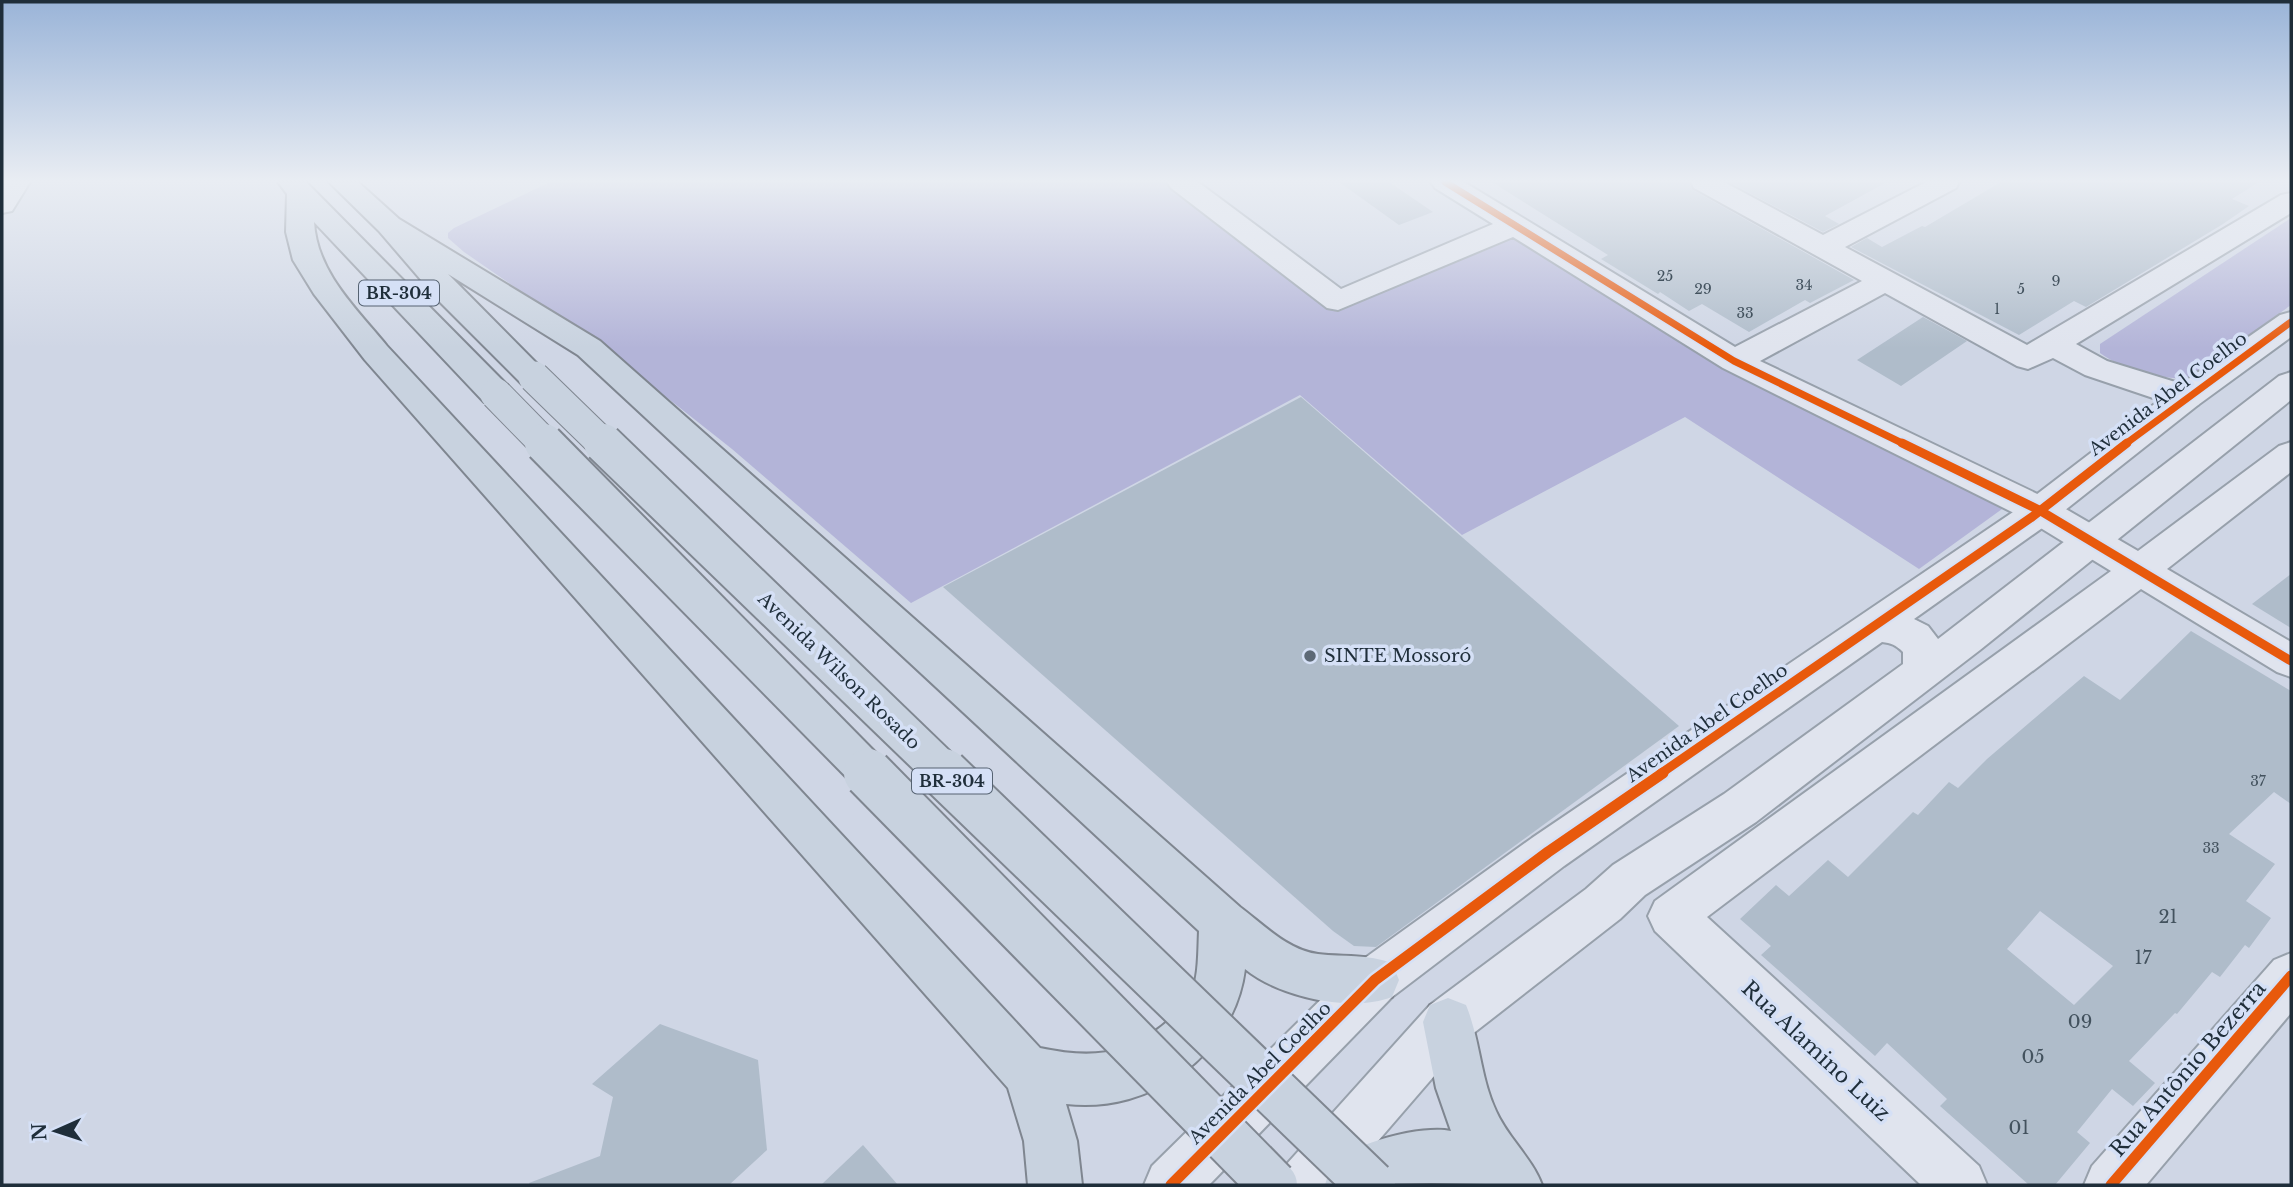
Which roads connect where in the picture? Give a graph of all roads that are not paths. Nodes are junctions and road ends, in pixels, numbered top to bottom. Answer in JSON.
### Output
{"nodes":[{"id":1,"x":301,"y":237,"type":"edge"},
{"id":2,"x":352,"y":237,"type":"edge"},
{"id":3,"x":400,"y":237,"type":"edge"},
{"id":4,"x":409,"y":237,"type":"edge"},
{"id":5,"x":1254,"y":237,"type":"edge"},
{"id":6,"x":1486,"y":237,"type":"edge"},
{"id":7,"x":1532,"y":237,"type":"edge"},
{"id":8,"x":1805,"y":237,"type":"edge"},
{"id":9,"x":1841,"y":237,"type":"edge"},
{"id":10,"x":2230,"y":237,"type":"edge"},
{"id":11,"x":1823,"y":247,"type":"junction"},
{"id":12,"x":1885,"y":281,"type":"junction"},
{"id":13,"x":2288,"y":327,"type":"edge"},
{"id":14,"x":2040,"y":351,"type":"junction"},
{"id":15,"x":1734,"y":361,"type":"junction"},
{"id":16,"x":2291,"y":383,"type":"edge"},
{"id":17,"x":515,"y":385,"type":"junction"},
{"id":18,"x":2186,"y":397,"type":"junction"},
{"id":19,"x":2291,"y":454,"type":"edge"},
{"id":20,"x":2039,"y":510,"type":"junction"},
{"id":21,"x":2092,"y":540,"type":"junction"},
{"id":22,"x":2141,"y":569,"type":"junction"},
{"id":23,"x":1912,"y":598,"type":"junction"},
{"id":24,"x":1873,"y":626,"type":"junction"},
{"id":25,"x":1966,"y":639,"type":"junction"},
{"id":26,"x":2291,"y":661,"type":"edge"},
{"id":27,"x":1923,"y":671,"type":"junction"},
{"id":28,"x":1223,"y":922,"type":"junction"},
{"id":29,"x":2291,"y":976,"type":"edge"},
{"id":30,"x":1375,"y":980,"type":"junction"},
{"id":31,"x":1448,"y":1022,"type":"junction"},
{"id":32,"x":1026,"y":1070,"type":"junction"},
{"id":33,"x":1514,"y":1184,"type":"edge"},
{"id":34,"x":1055,"y":1185,"type":"edge"},
{"id":35,"x":1171,"y":1185,"type":"edge"},
{"id":36,"x":1273,"y":1185,"type":"edge"},
{"id":37,"x":1304,"y":1185,"type":"edge"},
{"id":38,"x":1352,"y":1185,"type":"edge"},
{"id":39,"x":1371,"y":1185,"type":"edge"},
{"id":40,"x":1960,"y":1185,"type":"edge"},
{"id":41,"x":2110,"y":1185,"type":"edge"}],
"edges":[{"from":1,"to":32,"type":"highway"},
{"from":2,"to":17,"type":"highway","name":"Avenida Wilson Rosado","number":"BR-304"},
{"from":3,"to":17,"type":"highway","name":"Avenida Wilson Rosado","number":"BR-304"},
{"from":4,"to":28,"type":"highway"},
{"from":5,"to":6,"type":"street"},
{"from":7,"to":15,"type":"street"},
{"from":8,"to":11,"type":"street"},
{"from":9,"to":11,"type":"street"},
{"from":10,"to":14,"type":"street"},
{"from":11,"to":12,"type":"street"},
{"from":12,"to":14,"type":"street"},
{"from":12,"to":15,"type":"street"},
{"from":13,"to":18,"type":"street","name":"Avenida Abel Coelho"},
{"from":14,"to":18,"type":"street"},
{"from":15,"to":20,"type":"street"},
{"from":16,"to":21,"type":"street"},
{"from":17,"to":36,"type":"highway","name":"Avenida Wilson Rosado","number":"BR-304","bridge":true},
{"from":17,"to":39,"type":"highway","name":"Avenida Wilson Rosado","number":"BR-304","bridge":true},
{"from":18,"to":20,"type":"street","name":"Avenida Abel Coelho"},
{"from":19,"to":22,"type":"street"},
{"from":20,"to":21,"type":"street"},
{"from":20,"to":23,"type":"street","name":"Avenida Abel Coelho"},
{"from":21,"to":22,"type":"street"},
{"from":21,"to":25,"type":"street"},
{"from":22,"to":26,"type":"street"},
{"from":22,"to":40,"type":"street","name":"Rua Alamino Luiz"},
{"from":23,"to":24,"type":"street","name":"Avenida Abel Coelho"},
{"from":23,"to":25,"type":"street"},
{"from":24,"to":27,"type":"street"},
{"from":24,"to":30,"type":"street","name":"Avenida Abel Coelho"},
{"from":25,"to":27,"type":"street"},
{"from":27,"to":31,"type":"street"},
{"from":28,"to":30,"type":"highway"},
{"from":28,"to":32,"type":"highway"},
{"from":29,"to":41,"type":"street","name":"Rua Antônio Bezerra"},
{"from":30,"to":35,"type":"street","name":"Avenida Abel Coelho"},
{"from":31,"to":33,"type":"highway"},
{"from":31,"to":37,"type":"street"},
{"from":32,"to":34,"type":"highway"},
{"from":33,"to":38,"type":"highway"}]}
